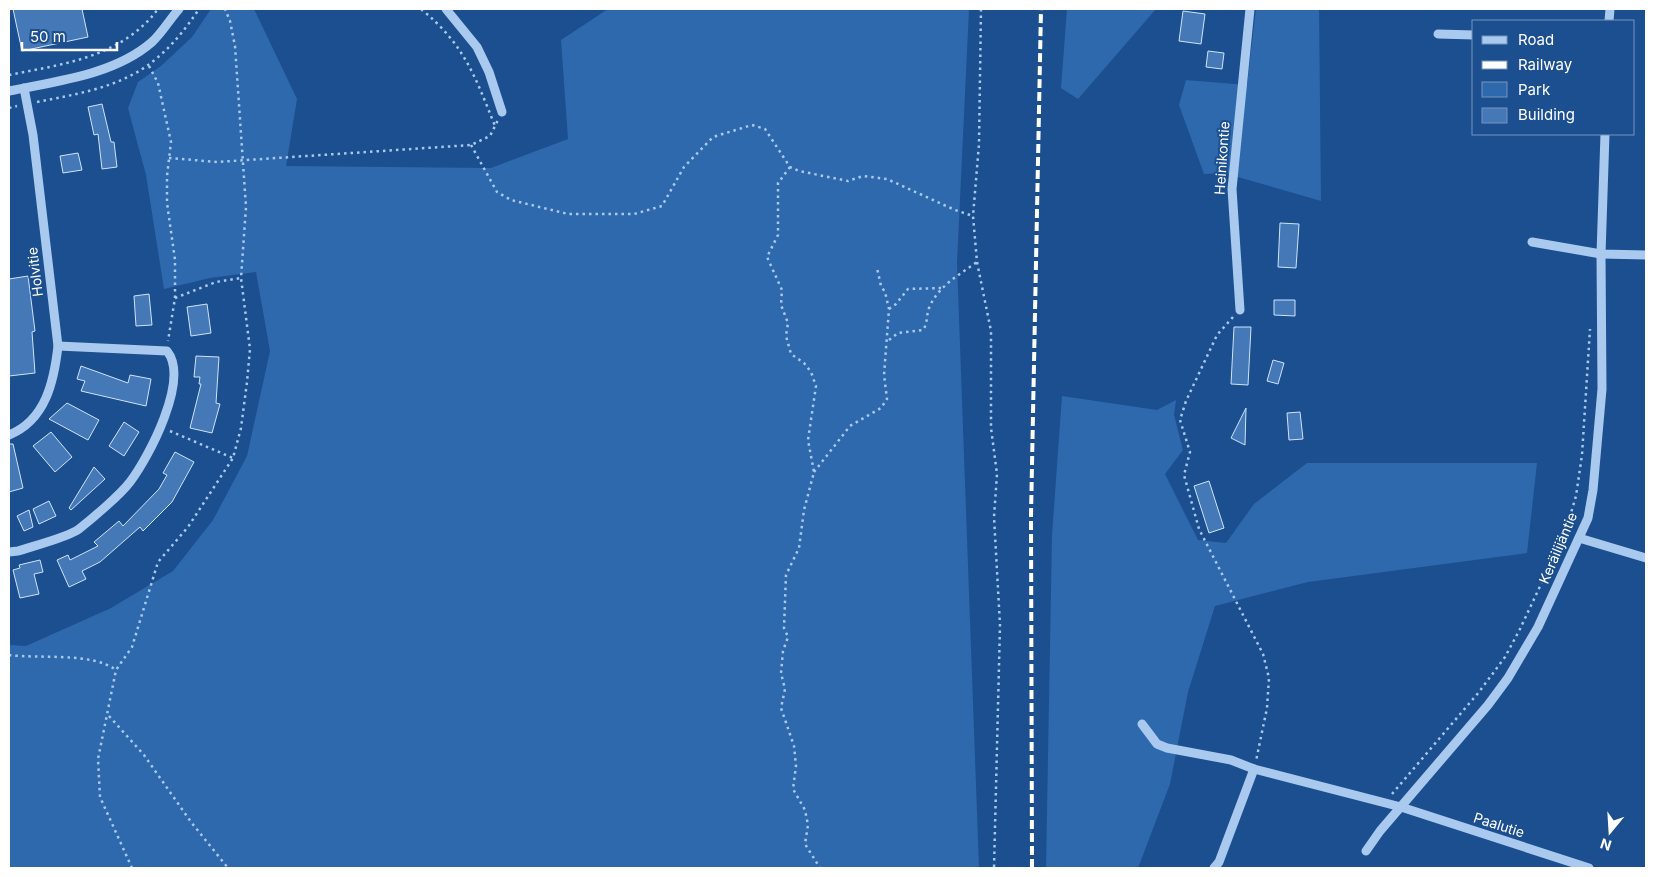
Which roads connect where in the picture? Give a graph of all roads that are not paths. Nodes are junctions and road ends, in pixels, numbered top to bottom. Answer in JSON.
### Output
{"nodes":[{"id":1,"x":179,"y":9,"type":"edge"},
{"id":2,"x":446,"y":9,"type":"edge"},
{"id":3,"x":1250,"y":9,"type":"edge"},
{"id":4,"x":1438,"y":34,"type":"dead end"},
{"id":5,"x":1472,"y":35,"type":"edge"},
{"id":6,"x":24,"y":88,"type":"junction"},
{"id":7,"x":9,"y":91,"type":"edge"},
{"id":8,"x":502,"y":112,"type":"road end"},
{"id":9,"x":1605,"y":135,"type":"edge"},
{"id":10,"x":1532,"y":242,"type":"dead end"},
{"id":11,"x":1601,"y":254,"type":"junction"},
{"id":12,"x":1646,"y":255,"type":"edge"},
{"id":13,"x":1240,"y":310,"type":"road end"},
{"id":14,"x":58,"y":346,"type":"junction"},
{"id":15,"x":9,"y":435,"type":"edge"},
{"id":16,"x":1580,"y":538,"type":"junction"},
{"id":17,"x":9,"y":552,"type":"edge"},
{"id":18,"x":1646,"y":558,"type":"edge"},
{"id":19,"x":1142,"y":724,"type":"dead end"},
{"id":20,"x":1254,"y":770,"type":"junction"},
{"id":21,"x":1401,"y":807,"type":"junction"},
{"id":22,"x":1366,"y":851,"type":"dead end"},
{"id":23,"x":1214,"y":868,"type":"edge"},
{"id":24,"x":1589,"y":868,"type":"edge"}],
"edges":[{"from":1,"to":6,"type":"street"},
{"from":2,"to":8,"type":"street"},
{"from":3,"to":13,"type":"street","name":"Heinikontie"},
{"from":4,"to":5,"type":"street"},
{"from":6,"to":7,"type":"street"},
{"from":6,"to":14,"type":"street","name":"Holvitie"},
{"from":9,"to":11,"type":"street","name":"Keräilijäntie"},
{"from":10,"to":11,"type":"street"},
{"from":11,"to":12,"type":"street"},
{"from":11,"to":16,"type":"street","name":"Keräilijäntie"},
{"from":14,"to":15,"type":"street","name":"Holvitie"},
{"from":14,"to":17,"type":"street"},
{"from":16,"to":18,"type":"street"},
{"from":16,"to":21,"type":"street","name":"Keräilijäntie"},
{"from":19,"to":20,"type":"street","name":"Paalutie"},
{"from":20,"to":21,"type":"street","name":"Paalutie"},
{"from":20,"to":23,"type":"street"},
{"from":21,"to":22,"type":"street","name":"Keräilijäntie"},
{"from":21,"to":24,"type":"street","name":"Paalutie"}]}
